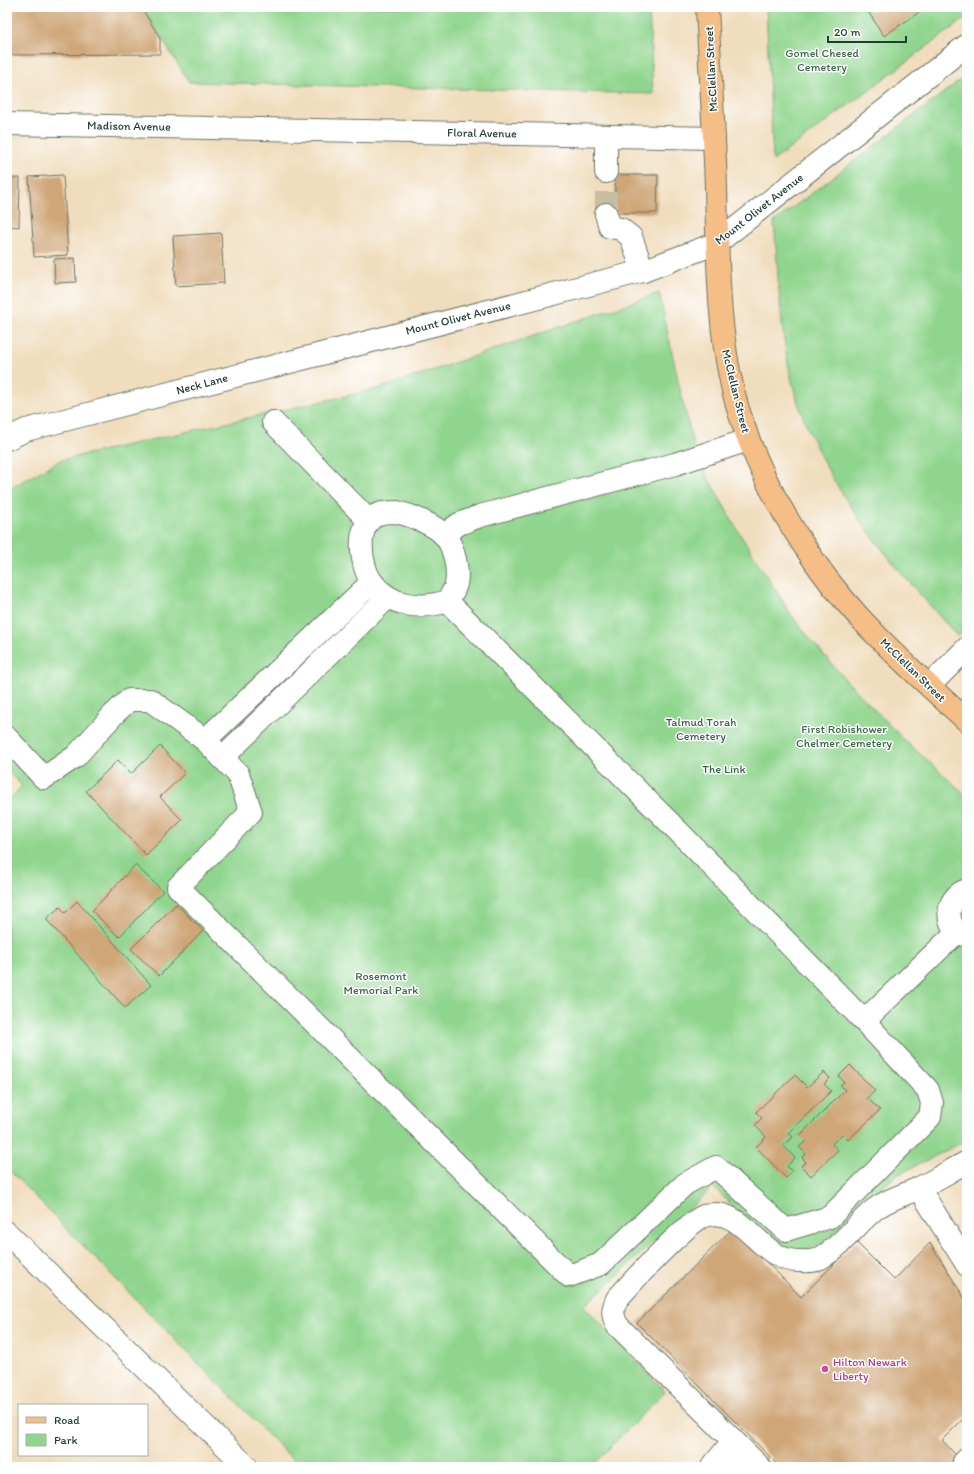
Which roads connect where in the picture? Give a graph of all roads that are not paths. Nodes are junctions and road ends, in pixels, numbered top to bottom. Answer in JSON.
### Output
{"nodes":[{"id":1,"x":707,"y":7,"type":"edge"},
{"id":2,"x":967,"y":45,"type":"edge"},
{"id":3,"x":7,"y":124,"type":"edge"},
{"id":4,"x":250,"y":128,"type":"joint"},
{"id":5,"x":606,"y":136,"type":"junction"},
{"id":6,"x":714,"y":138,"type":"junction"},
{"id":7,"x":606,"y":172,"type":"tunnel mouth"},
{"id":8,"x":606,"y":214,"type":"tunnel mouth"},
{"id":9,"x":717,"y":243,"type":"junction"},
{"id":10,"x":643,"y":271,"type":"junction"},
{"id":11,"x":398,"y":332,"type":"joint"},
{"id":12,"x":273,"y":422,"type":"dead end"},
{"id":13,"x":7,"y":439,"type":"edge"},
{"id":14,"x":748,"y":440,"type":"junction"},
{"id":15,"x":369,"y":521,"type":"junction"},
{"id":16,"x":444,"y":535,"type":"junction"},
{"id":17,"x":372,"y":582,"type":"junction"},
{"id":18,"x":388,"y":597,"type":"junction"},
{"id":19,"x":447,"y":601,"type":"junction"},
{"id":20,"x":967,"y":648,"type":"edge"},
{"id":21,"x":929,"y":686,"type":"junction"},
{"id":22,"x":967,"y":721,"type":"edge"},
{"id":23,"x":7,"y":738,"type":"edge"},
{"id":24,"x":205,"y":740,"type":"junction"},
{"id":25,"x":222,"y":758,"type":"junction"},
{"id":26,"x":967,"y":890,"type":"edge"},
{"id":27,"x":962,"y":934,"type":"edge"},
{"id":28,"x":864,"y":1022,"type":"junction"},
{"id":29,"x":967,"y":1162,"type":"edge"},
{"id":30,"x":919,"y":1188,"type":"junction"},
{"id":31,"x":7,"y":1233,"type":"edge"},
{"id":32,"x":967,"y":1265,"type":"edge"},
{"id":33,"x":747,"y":1460,"type":"edge"},
{"id":34,"x":247,"y":1467,"type":"edge"},
{"id":35,"x":712,"y":1467,"type":"edge"}],
"edges":[{"from":1,"to":6,"type":"main road","name":"McClellan Street"},
{"from":2,"to":9,"type":"street","name":"Mount Olivet Avenue"},
{"from":3,"to":4,"type":"street","name":"Madison Avenue"},
{"from":4,"to":5,"type":"street","name":"Floral Avenue"},
{"from":5,"to":6,"type":"street","name":"Floral Avenue"},
{"from":5,"to":7,"type":"street"},
{"from":6,"to":9,"type":"main road","name":"McClellan Street"},
{"from":8,"to":10,"type":"street"},
{"from":9,"to":10,"type":"street","name":"Mount Olivet Avenue"},
{"from":9,"to":14,"type":"main road","name":"McClellan Street"},
{"from":10,"to":11,"type":"street","name":"Mount Olivet Avenue"},
{"from":11,"to":13,"type":"street","name":"Neck Lane"},
{"from":12,"to":15,"type":"street"},
{"from":14,"to":16,"type":"street"},
{"from":14,"to":21,"type":"main road","name":"McClellan Street"},
{"from":15,"to":16,"type":"street"},
{"from":15,"to":17,"type":"street"},
{"from":16,"to":19,"type":"street"},
{"from":17,"to":18,"type":"street"},
{"from":17,"to":24,"type":"street"},
{"from":18,"to":19,"type":"street"},
{"from":18,"to":25,"type":"street"},
{"from":19,"to":28,"type":"street"},
{"from":20,"to":21,"type":"street"},
{"from":21,"to":22,"type":"main road","name":"McClellan Street"},
{"from":23,"to":24,"type":"street"},
{"from":24,"to":25,"type":"street"},
{"from":25,"to":28,"type":"street"},
{"from":26,"to":27,"type":"street"},
{"from":27,"to":28,"type":"street"},
{"from":29,"to":30,"type":"street"},
{"from":30,"to":32,"type":"street"},
{"from":30,"to":33,"type":"street"},
{"from":31,"to":34,"type":"street"},
{"from":33,"to":35,"type":"street"}]}
